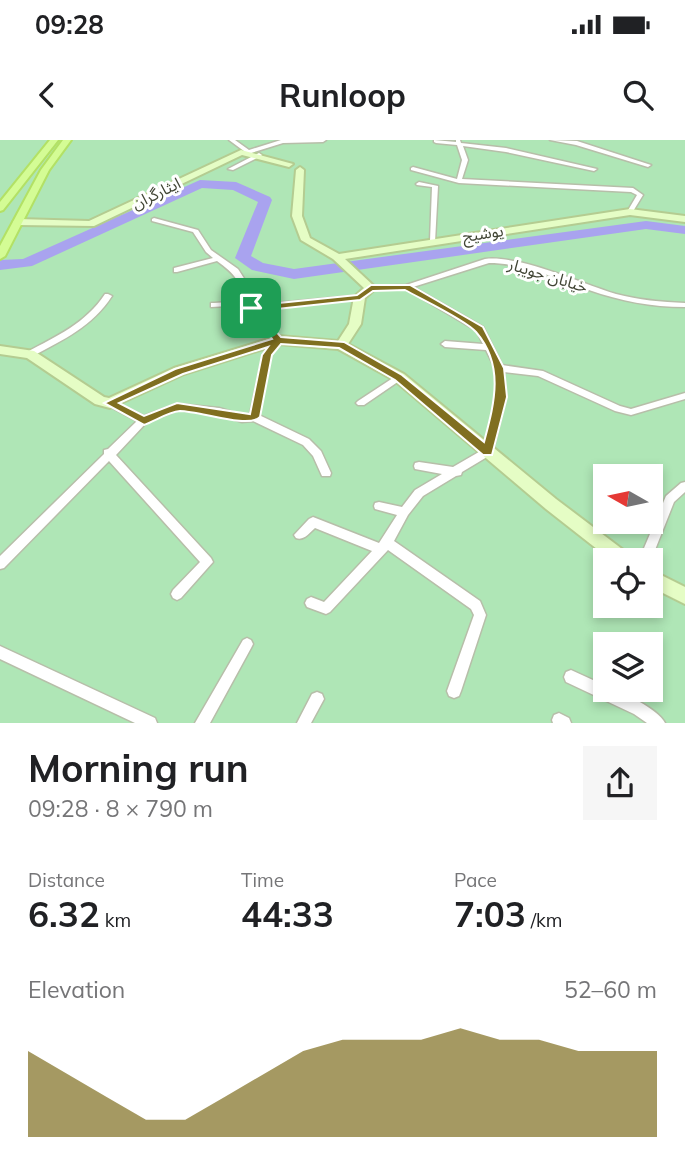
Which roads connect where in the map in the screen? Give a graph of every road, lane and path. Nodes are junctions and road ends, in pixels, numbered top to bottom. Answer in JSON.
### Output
{"nodes":[{"id":1,"x":54,"y":140,"type":"edge"},
{"id":2,"x":67,"y":140,"type":"edge"},
{"id":3,"x":232,"y":140,"type":"edge"},
{"id":4,"x":323,"y":140,"type":"edge"},
{"id":5,"x":514,"y":140,"type":"edge"},
{"id":6,"x":553,"y":140,"type":"edge"},
{"id":7,"x":436,"y":141,"type":"edge"},
{"id":8,"x":458,"y":142,"type":"edge"},
{"id":9,"x":506,"y":150,"type":"junction"},
{"id":10,"x":248,"y":152,"type":"junction"},
{"id":11,"x":259,"y":155,"type":"junction"},
{"id":12,"x":648,"y":165,"type":"dead end"},
{"id":13,"x":231,"y":169,"type":"dead end"},
{"id":14,"x":414,"y":169,"type":"dead end"},
{"id":15,"x":594,"y":169,"type":"dead end"},
{"id":16,"x":45,"y":170,"type":"junction"},
{"id":17,"x":459,"y":181,"type":"junction"},
{"id":18,"x":419,"y":184,"type":"dead end"},
{"id":19,"x":10,"y":195,"type":"junction"},
{"id":20,"x":1,"y":206,"type":"edge"},
{"id":21,"x":630,"y":212,"type":"junction"},
{"id":22,"x":685,"y":219,"type":"edge"},
{"id":23,"x":154,"y":220,"type":"dead end"},
{"id":24,"x":18,"y":222,"type":"junction"},
{"id":25,"x":433,"y":241,"type":"junction"},
{"id":26,"x":2,"y":253,"type":"edge"},
{"id":27,"x":218,"y":259,"type":"junction"},
{"id":28,"x":338,"y":259,"type":"junction"},
{"id":29,"x":177,"y":270,"type":"dead end"},
{"id":30,"x":407,"y":287,"type":"junction"},
{"id":31,"x":371,"y":288,"type":"junction"},
{"id":32,"x":108,"y":296,"type":"dead end"},
{"id":33,"x":360,"y":298,"type":"junction"},
{"id":34,"x":214,"y":305,"type":"dead end"},
{"id":35,"x":685,"y":305,"type":"edge"},
{"id":36,"x":250,"y":306,"type":"junction"},
{"id":37,"x":278,"y":340,"type":"junction"},
{"id":38,"x":445,"y":344,"type":"dead end"},
{"id":39,"x":341,"y":345,"type":"junction"},
{"id":40,"x":487,"y":347,"type":"junction"},
{"id":41,"x":0,"y":350,"type":"edge"},
{"id":42,"x":30,"y":354,"type":"junction"},
{"id":43,"x":499,"y":368,"type":"junction"},
{"id":44,"x":399,"y":377,"type":"junction"},
{"id":45,"x":685,"y":396,"type":"edge"},
{"id":46,"x":110,"y":403,"type":"junction"},
{"id":47,"x":361,"y":403,"type":"dead end"},
{"id":48,"x":254,"y":417,"type":"junction"},
{"id":49,"x":144,"y":420,"type":"junction"},
{"id":50,"x":488,"y":451,"type":"junction"},
{"id":51,"x":108,"y":453,"type":"junction"},
{"id":52,"x":419,"y":466,"type":"dead end"},
{"id":53,"x":458,"y":472,"type":"junction"},
{"id":54,"x":326,"y":473,"type":"dead end"},
{"id":55,"x":685,"y":486,"type":"edge"},
{"id":56,"x":379,"y":506,"type":"dead end"},
{"id":57,"x":404,"y":512,"type":"junction"},
{"id":58,"x":300,"y":535,"type":"dead end"},
{"id":59,"x":384,"y":546,"type":"junction"},
{"id":60,"x":609,"y":548,"type":"edge"},
{"id":61,"x":650,"y":548,"type":"edge"},
{"id":62,"x":0,"y":565,"type":"edge"},
{"id":63,"x":663,"y":584,"type":"edge"},
{"id":64,"x":177,"y":594,"type":"dead end"},
{"id":65,"x":685,"y":596,"type":"edge"},
{"id":66,"x":311,"y":603,"type":"dead end"},
{"id":67,"x":247,"y":644,"type":"dead end"},
{"id":68,"x":0,"y":652,"type":"edge"},
{"id":69,"x":571,"y":677,"type":"dead end"},
{"id":70,"x":454,"y":691,"type":"dead end"},
{"id":71,"x":317,"y":699,"type":"dead end"},
{"id":72,"x":150,"y":723,"type":"edge"},
{"id":73,"x":202,"y":723,"type":"edge"},
{"id":74,"x":304,"y":723,"type":"edge"},
{"id":75,"x":658,"y":723,"type":"edge"}],
"edges":[{"from":1,"to":19,"type":"main road"},
{"from":2,"to":16,"type":"main road"},
{"from":3,"to":10,"type":"street"},
{"from":4,"to":10,"type":"street"},
{"from":5,"to":9,"type":"street"},
{"from":6,"to":12,"type":"street"},
{"from":7,"to":8,"type":"street"},
{"from":8,"to":9,"type":"street"},
{"from":8,"to":17,"type":"street"},
{"from":9,"to":15,"type":"street"},
{"from":10,"to":11,"type":"street"},
{"from":10,"to":24,"type":"street","name":"ایثارگران"},
{"from":11,"to":13,"type":"street"},
{"from":11,"to":28,"type":"street"},
{"from":14,"to":17,"type":"street"},
{"from":16,"to":19,"type":"main road"},
{"from":16,"to":24,"type":"main road"},
{"from":17,"to":21,"type":"street"},
{"from":18,"to":25,"type":"street"},
{"from":19,"to":20,"type":"main road"},
{"from":21,"to":22,"type":"street","name":"یوشیج"},
{"from":21,"to":25,"type":"street","name":"یوشیج"},
{"from":23,"to":27,"type":"street"},
{"from":24,"to":26,"type":"main road"},
{"from":25,"to":28,"type":"street","name":"یوشیج"},
{"from":27,"to":29,"type":"street"},
{"from":27,"to":36,"type":"street"},
{"from":28,"to":31,"type":"street"},
{"from":30,"to":31,"type":"street","name":"خیابان جویبار"},
{"from":30,"to":35,"type":"street","name":"خیابان جویبار"},
{"from":30,"to":40,"type":"street"},
{"from":31,"to":33,"type":"street"},
{"from":32,"to":42,"type":"street"},
{"from":33,"to":36,"type":"street"},
{"from":33,"to":39,"type":"street"},
{"from":34,"to":36,"type":"street"},
{"from":36,"to":37,"type":"street"},
{"from":37,"to":39,"type":"street"},
{"from":37,"to":46,"type":"street"},
{"from":37,"to":48,"type":"street"},
{"from":38,"to":40,"type":"street"},
{"from":39,"to":44,"type":"street"},
{"from":40,"to":43,"type":"street"},
{"from":41,"to":42,"type":"street"},
{"from":42,"to":46,"type":"street"},
{"from":43,"to":45,"type":"street"},
{"from":43,"to":50,"type":"street"},
{"from":44,"to":47,"type":"street"},
{"from":44,"to":50,"type":"street"},
{"from":46,"to":49,"type":"street"},
{"from":48,"to":49,"type":"street"},
{"from":48,"to":54,"type":"street"},
{"from":49,"to":51,"type":"street"},
{"from":50,"to":53,"type":"street"},
{"from":50,"to":60,"type":"street"},
{"from":51,"to":62,"type":"street"},
{"from":51,"to":64,"type":"street"},
{"from":52,"to":53,"type":"street"},
{"from":53,"to":57,"type":"street"},
{"from":55,"to":61,"type":"street"},
{"from":56,"to":57,"type":"street"},
{"from":57,"to":59,"type":"street"},
{"from":58,"to":59,"type":"street"},
{"from":59,"to":66,"type":"street"},
{"from":59,"to":70,"type":"street"},
{"from":63,"to":65,"type":"street"},
{"from":67,"to":73,"type":"street"},
{"from":68,"to":72,"type":"street"},
{"from":69,"to":75,"type":"street"},
{"from":71,"to":74,"type":"street"}]}
